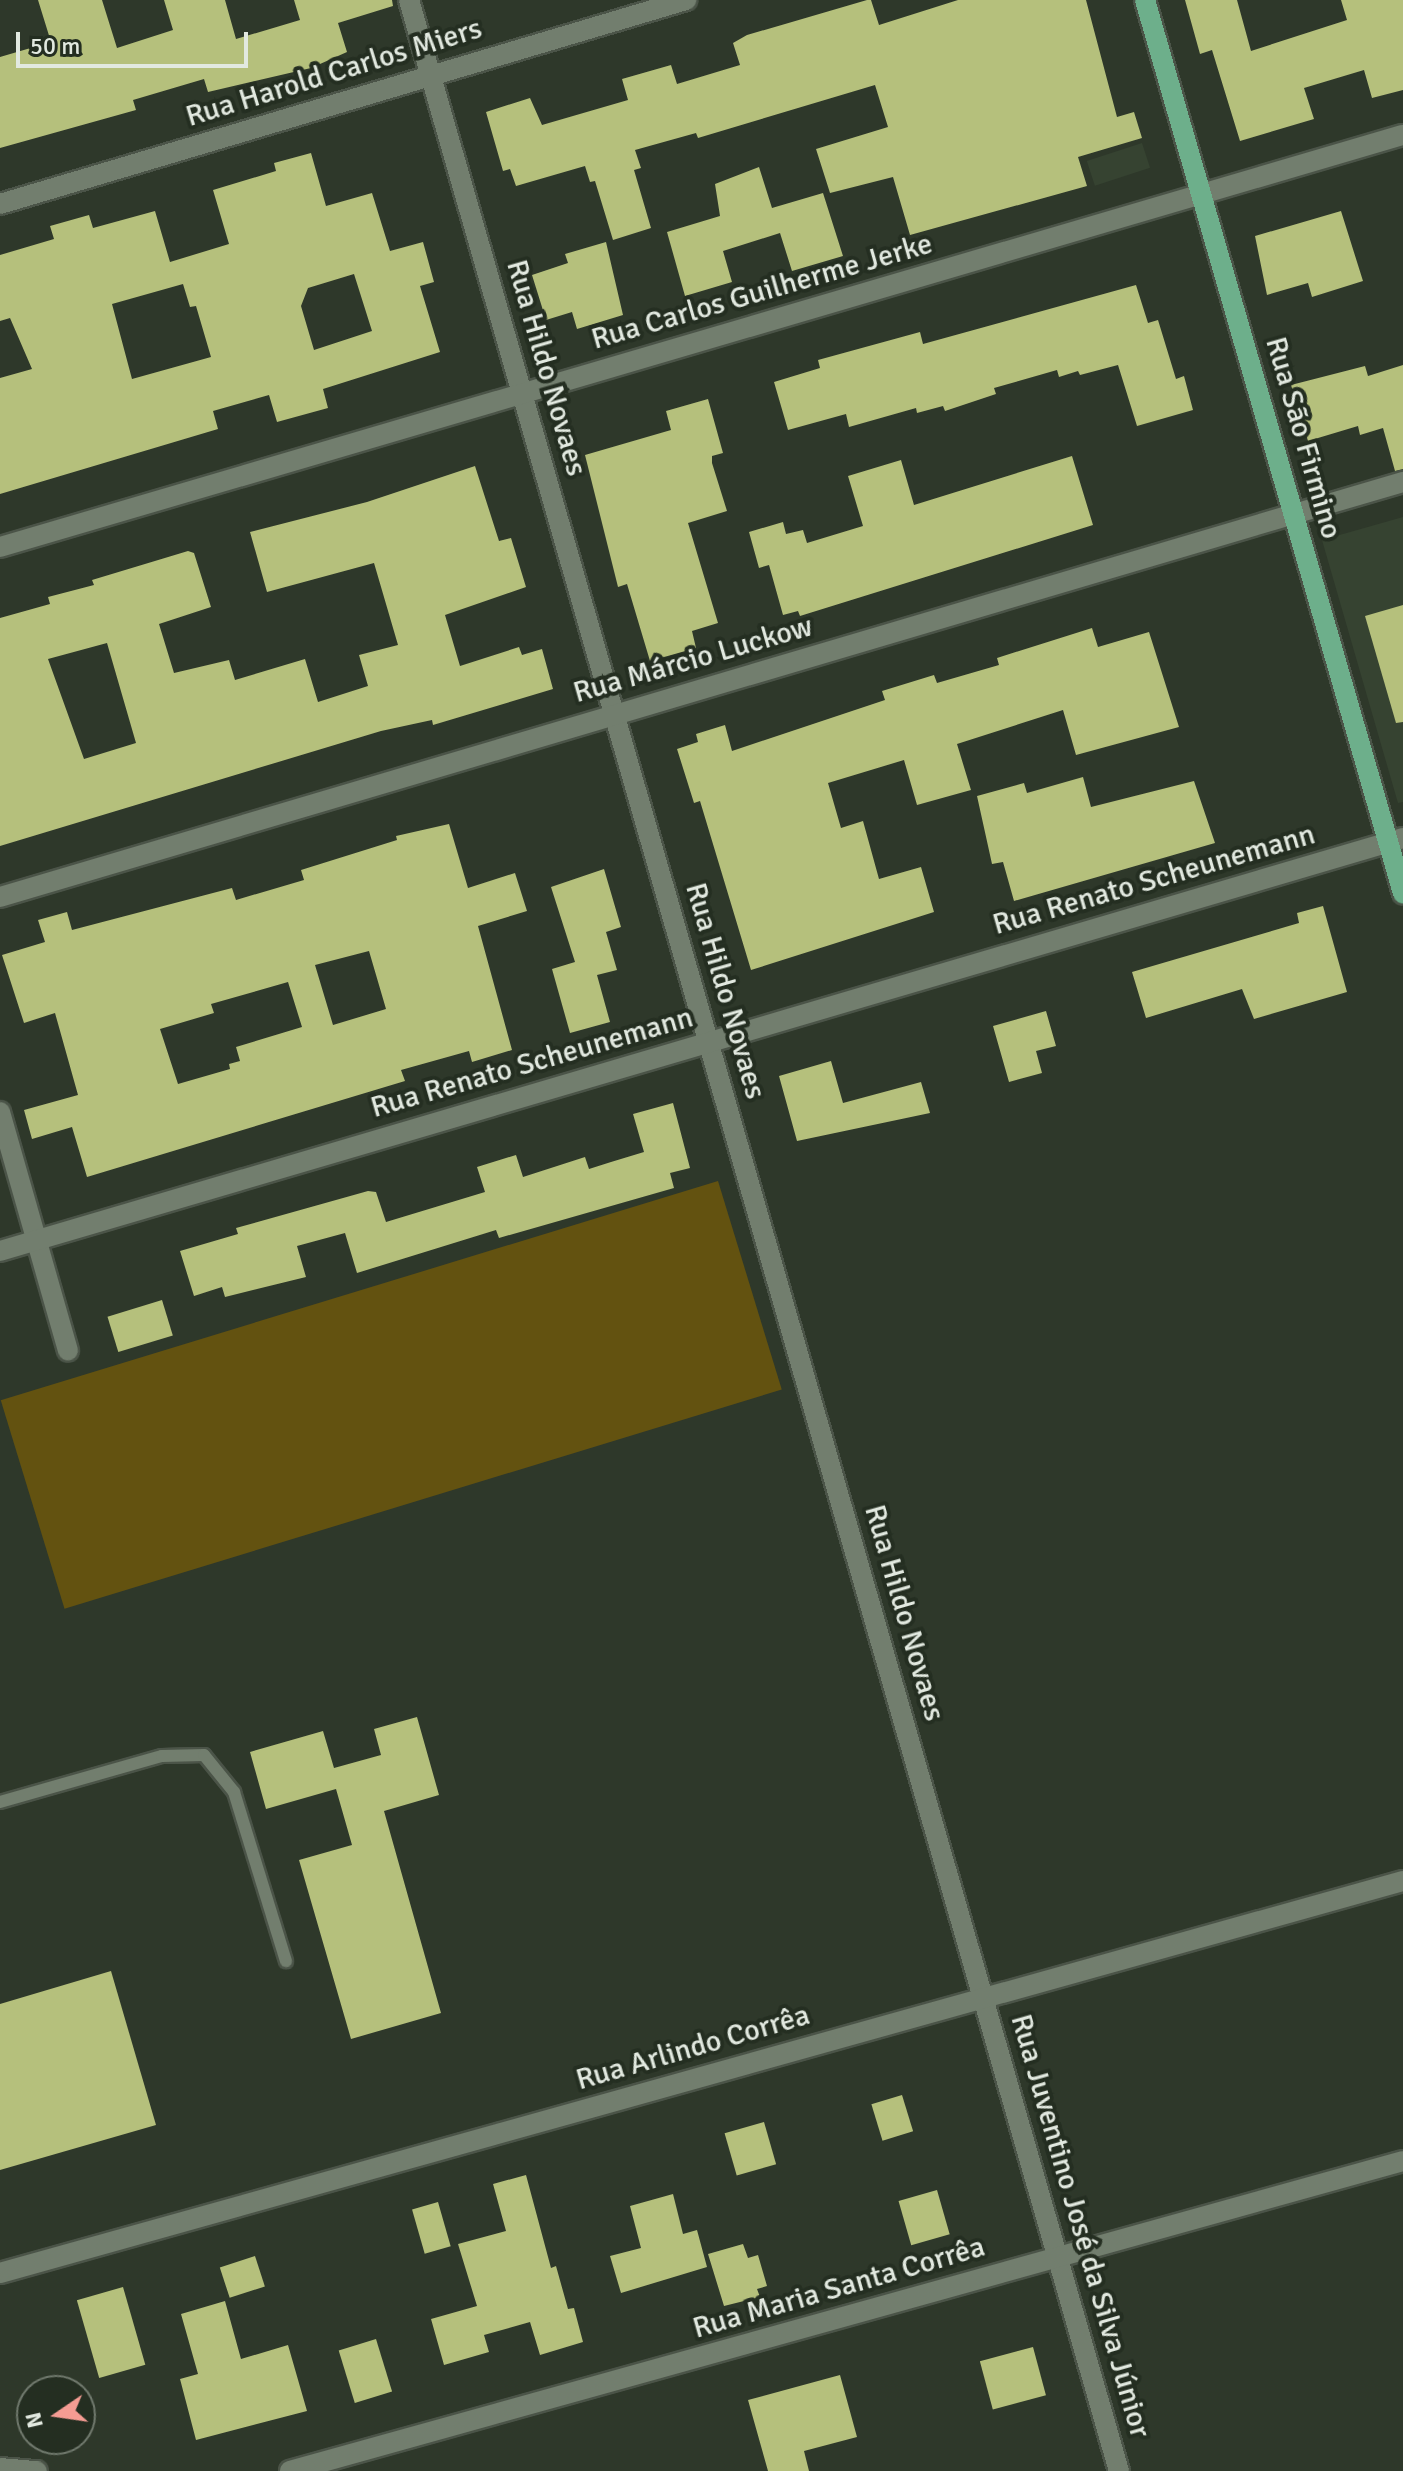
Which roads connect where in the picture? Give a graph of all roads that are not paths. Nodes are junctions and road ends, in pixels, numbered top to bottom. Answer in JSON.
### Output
{"nodes":[{"id":1,"x":409,"y":0,"type":"edge"},
{"id":2,"x":686,"y":0,"type":"edge"},
{"id":3,"x":1145,"y":0,"type":"edge"},
{"id":4,"x":431,"y":76,"type":"junction"},
{"id":5,"x":1403,"y":135,"type":"edge"},
{"id":6,"x":1201,"y":195,"type":"junction"},
{"id":7,"x":0,"y":204,"type":"edge"},
{"id":8,"x":522,"y":394,"type":"junction"},
{"id":9,"x":1403,"y":482,"type":"edge"},
{"id":10,"x":1294,"y":514,"type":"junction"},
{"id":11,"x":0,"y":547,"type":"edge"},
{"id":12,"x":615,"y":715,"type":"junction"},
{"id":13,"x":1396,"y":840,"type":"edge"},
{"id":14,"x":1403,"y":893,"type":"edge"},
{"id":15,"x":0,"y":897,"type":"edge"},
{"id":16,"x":709,"y":1042,"type":"junction"},
{"id":17,"x":0,"y":1112,"type":"edge"},
{"id":18,"x":37,"y":1240,"type":"junction"},
{"id":19,"x":0,"y":1251,"type":"edge"},
{"id":20,"x":68,"y":1351,"type":"dead end"},
{"id":21,"x":0,"y":1802,"type":"edge"},
{"id":22,"x":1403,"y":1881,"type":"edge"},
{"id":23,"x":286,"y":1961,"type":"dead end"},
{"id":24,"x":983,"y":1998,"type":"junction"},
{"id":25,"x":1403,"y":2161,"type":"edge"},
{"id":26,"x":1058,"y":2257,"type":"junction"},
{"id":27,"x":0,"y":2273,"type":"edge"},
{"id":28,"x":0,"y":2468,"type":"edge"},
{"id":29,"x":37,"y":2471,"type":"edge"},
{"id":30,"x":290,"y":2471,"type":"edge"},
{"id":31,"x":1119,"y":2471,"type":"edge"}],
"edges":[{"from":1,"to":4,"type":"street","name":"Rua Hildo Novaes"},
{"from":2,"to":4,"type":"street","name":"Rua Harold Carlos Miers"},
{"from":3,"to":6,"type":"main road","name":"Rua São Firmino"},
{"from":4,"to":7,"type":"street","name":"Rua Harold Carlos Miers"},
{"from":4,"to":8,"type":"street","name":"Rua Hildo Novaes"},
{"from":5,"to":6,"type":"street","name":"Rua Carlos Guilherme Jerke"},
{"from":6,"to":8,"type":"street","name":"Rua Carlos Guilherme Jerke"},
{"from":6,"to":10,"type":"main road","name":"Rua São Firmino"},
{"from":8,"to":11,"type":"street","name":"Rua Carlos Guilherme Jerke"},
{"from":8,"to":12,"type":"street","name":"Rua Hildo Novaes"},
{"from":9,"to":10,"type":"street","name":"Rua Márcio Luckow"},
{"from":10,"to":12,"type":"street","name":"Rua Márcio Luckow"},
{"from":10,"to":13,"type":"main road","name":"Rua São Firmino"},
{"from":12,"to":15,"type":"street","name":"Rua Márcio Luckow"},
{"from":12,"to":16,"type":"street","name":"Rua Hildo Novaes"},
{"from":13,"to":14,"type":"main road","name":"Rua São Firmino"},
{"from":13,"to":16,"type":"street","name":"Rua Renato Scheunemann"},
{"from":16,"to":18,"type":"street","name":"Rua Renato Scheunemann"},
{"from":16,"to":24,"type":"street","name":"Rua Hildo Novaes"},
{"from":17,"to":18,"type":"street"},
{"from":18,"to":19,"type":"street","name":"Rua Renato Scheunemann"},
{"from":18,"to":20,"type":"street"},
{"from":21,"to":23,"type":"lane"},
{"from":22,"to":24,"type":"street","name":"Rua Arlindo Corrêa"},
{"from":24,"to":26,"type":"street","name":"Rua Juventino José da Silva Júnior"},
{"from":24,"to":27,"type":"street","name":"Rua Arlindo Corrêa"},
{"from":25,"to":26,"type":"street","name":"Rua Maria Santa Corrêa"},
{"from":26,"to":30,"type":"street","name":"Rua Maria Santa Corrêa"},
{"from":26,"to":31,"type":"street","name":"Rua Juventino José da Silva Júnior"},
{"from":28,"to":29,"type":"street"}]}
